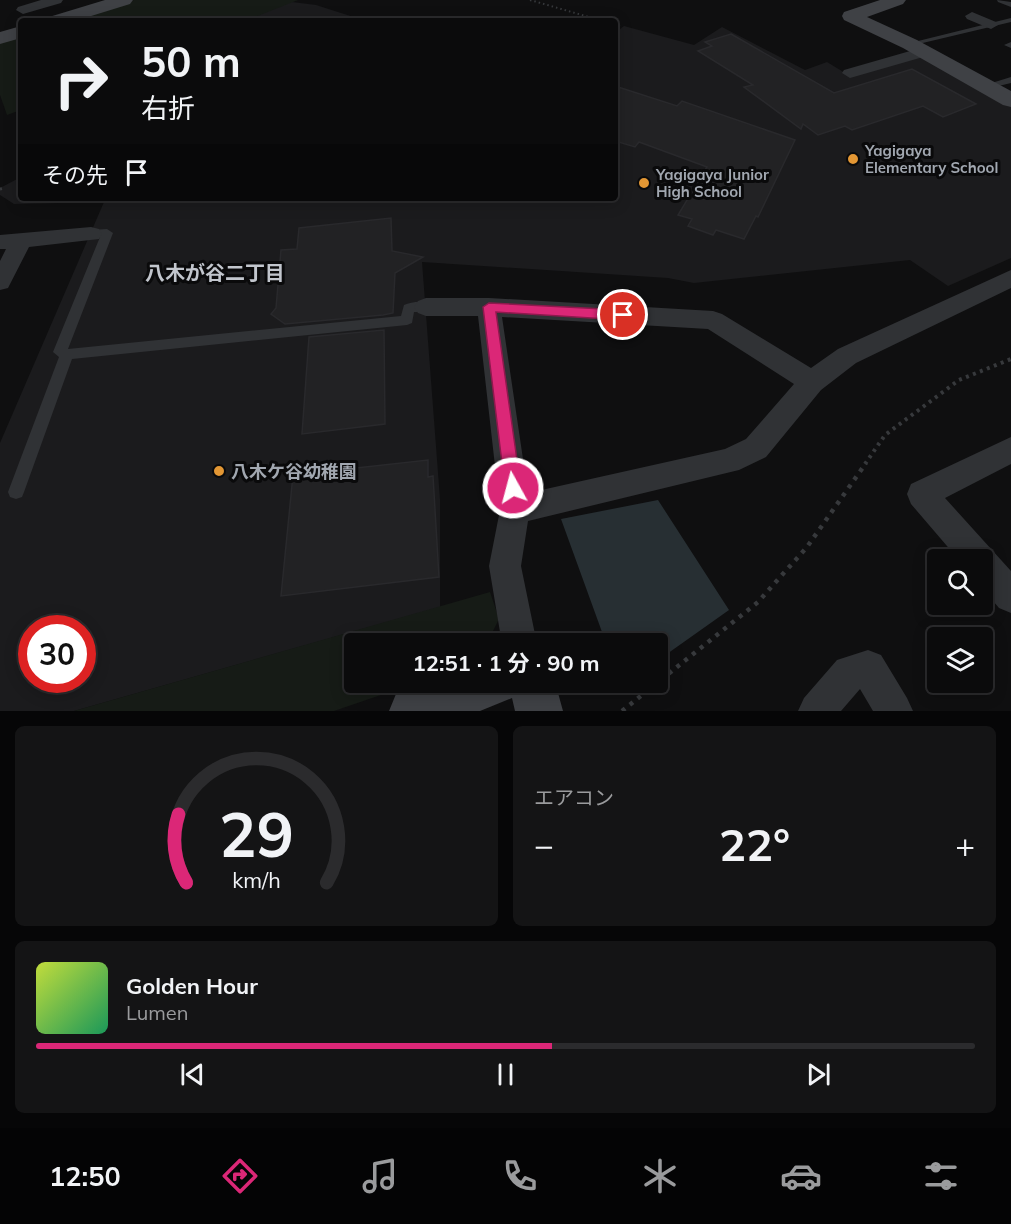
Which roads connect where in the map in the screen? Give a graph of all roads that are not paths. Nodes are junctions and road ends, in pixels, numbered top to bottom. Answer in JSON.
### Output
{"nodes":[{"id":1,"x":11,"y":0,"type":"edge"},
{"id":2,"x":56,"y":0,"type":"edge"},
{"id":3,"x":123,"y":0,"type":"edge"},
{"id":4,"x":897,"y":0,"type":"edge"},
{"id":5,"x":1001,"y":0,"type":"edge"},
{"id":6,"x":1011,"y":4,"type":"edge"},
{"id":7,"x":23,"y":10,"type":"junction"},
{"id":8,"x":972,"y":16,"type":"dead end"},
{"id":9,"x":32,"y":18,"type":"edge"},
{"id":10,"x":66,"y":18,"type":"edge"},
{"id":11,"x":1011,"y":20,"type":"edge"},
{"id":12,"x":991,"y":25,"type":"junction"},
{"id":13,"x":18,"y":33,"type":"edge"},
{"id":14,"x":0,"y":38,"type":"edge"},
{"id":15,"x":917,"y":48,"type":"junction"},
{"id":16,"x":850,"y":74,"type":"dead end"},
{"id":17,"x":1011,"y":80,"type":"edge"},
{"id":18,"x":986,"y":86,"type":"junction"},
{"id":19,"x":1011,"y":100,"type":"edge"},
{"id":20,"x":91,"y":234,"type":"joint"},
{"id":21,"x":11,"y":241,"type":"edge"},
{"id":22,"x":0,"y":282,"type":"edge"},
{"id":23,"x":1008,"y":283,"type":"edge"},
{"id":24,"x":426,"y":307,"type":"joint"},
{"id":25,"x":489,"y":307,"type":"junction"},
{"id":26,"x":67,"y":354,"type":"junction"},
{"id":27,"x":812,"y":382,"type":"junction"},
{"id":28,"x":1011,"y":450,"type":"edge"},
{"id":29,"x":16,"y":492,"type":"dead end"},
{"id":30,"x":516,"y":510,"type":"junction"},
{"id":31,"x":970,"y":549,"type":"edge"},
{"id":32,"x":993,"y":576,"type":"edge"},
{"id":33,"x":1011,"y":596,"type":"edge"},
{"id":34,"x":518,"y":633,"type":"edge"},
{"id":35,"x":464,"y":693,"type":"edge"},
{"id":36,"x":534,"y":693,"type":"edge"},
{"id":37,"x":413,"y":711,"type":"edge"},
{"id":38,"x":539,"y":711,"type":"edge"},
{"id":39,"x":817,"y":711,"type":"edge"},
{"id":40,"x":894,"y":711,"type":"edge"}],
"edges":[{"from":1,"to":7,"type":"street"},
{"from":2,"to":7,"type":"street"},
{"from":3,"to":10,"type":"street"},
{"from":4,"to":15,"type":"street"},
{"from":5,"to":6,"type":"lane"},
{"from":7,"to":9,"type":"street"},
{"from":8,"to":12,"type":"street"},
{"from":11,"to":12,"type":"lane"},
{"from":12,"to":15,"type":"lane"},
{"from":13,"to":14,"type":"street"},
{"from":15,"to":16,"type":"street"},
{"from":15,"to":18,"type":"street"},
{"from":17,"to":18,"type":"lane"},
{"from":18,"to":19,"type":"street"},
{"from":20,"to":21,"type":"street"},
{"from":20,"to":26,"type":"lane"},
{"from":21,"to":22,"type":"street"},
{"from":23,"to":27,"type":"street"},
{"from":24,"to":25,"type":"street"},
{"from":24,"to":26,"type":"lane"},
{"from":25,"to":27,"type":"street"},
{"from":25,"to":30,"type":"street"},
{"from":26,"to":29,"type":"lane"},
{"from":27,"to":30,"type":"street"},
{"from":28,"to":31,"type":"street"},
{"from":30,"to":34,"type":"street"},
{"from":32,"to":33,"type":"street"},
{"from":35,"to":37,"type":"street"},
{"from":36,"to":38,"type":"street"},
{"from":39,"to":40,"type":"street"}]}
